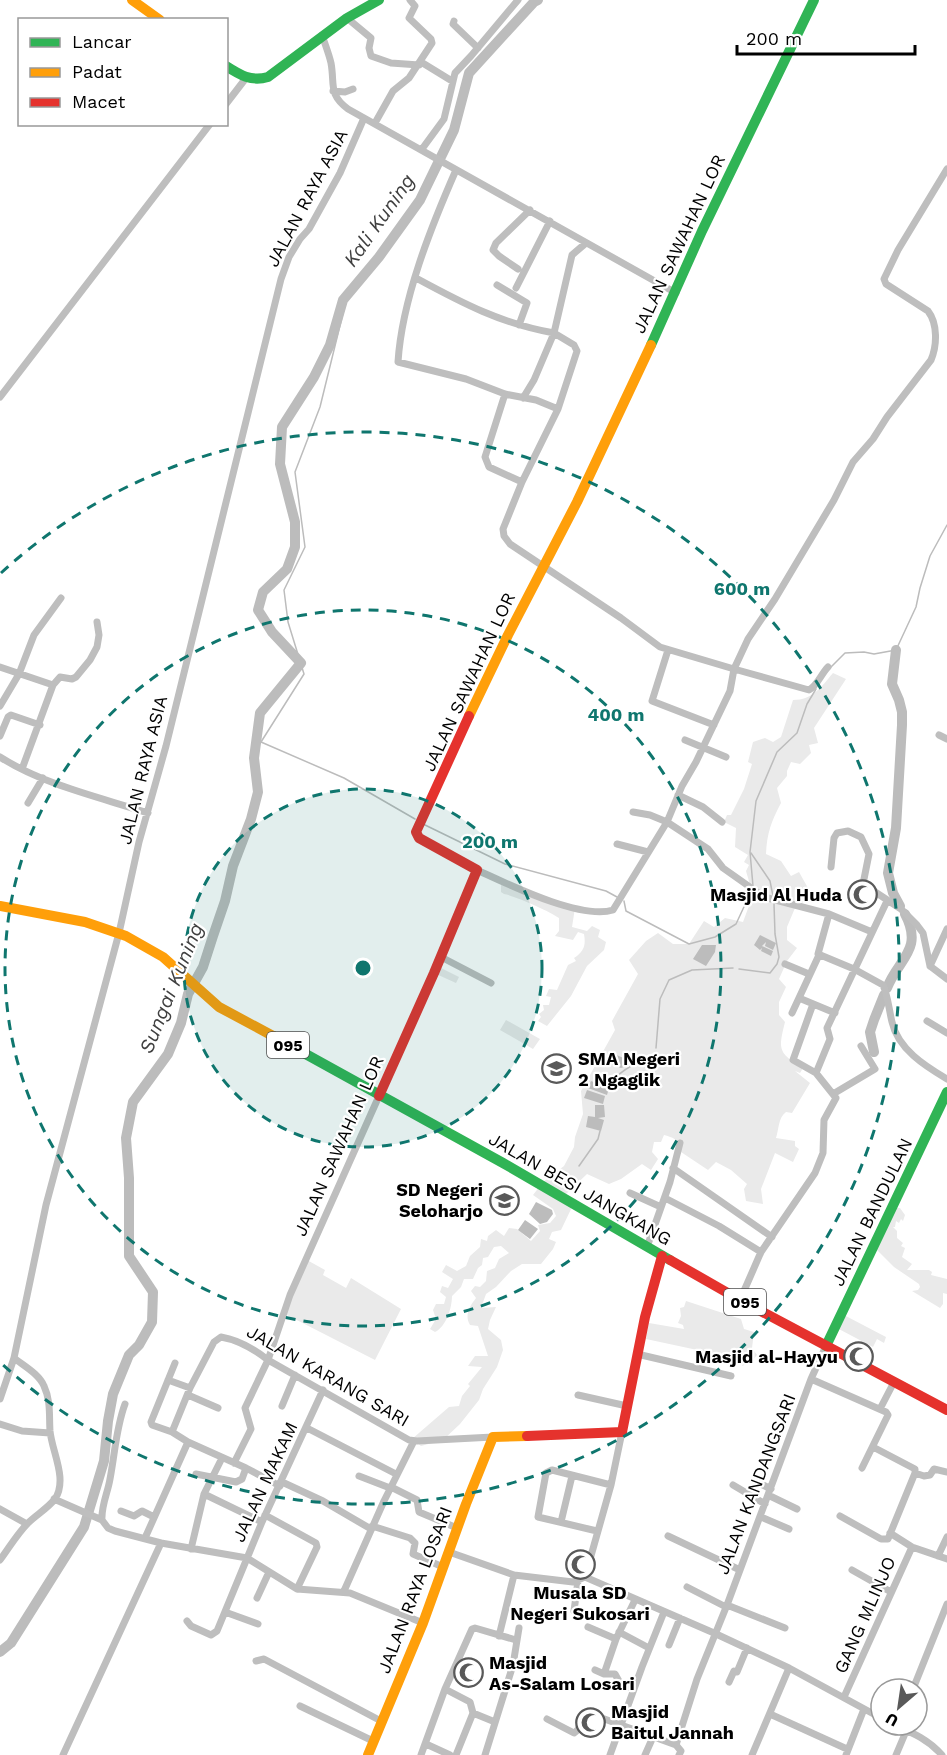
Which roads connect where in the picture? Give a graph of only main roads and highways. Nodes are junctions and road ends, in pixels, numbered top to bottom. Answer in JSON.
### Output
{"nodes":[{"id":1,"x":132,"y":0,"type":"edge"},
{"id":2,"x":814,"y":0,"type":"edge"},
{"id":3,"x":370,"y":2,"type":"edge"},
{"id":4,"x":157,"y":18,"type":"edge"},
{"id":5,"x":228,"y":67,"type":"edge"},
{"id":6,"x":0,"y":906,"type":"edge"},
{"id":7,"x":947,"y":1092,"type":"edge"},
{"id":8,"x":379,"y":1096,"type":"junction"},
{"id":9,"x":662,"y":1256,"type":"junction"},
{"id":10,"x":826,"y":1346,"type":"junction"},
{"id":11,"x":947,"y":1410,"type":"edge"},
{"id":12,"x":368,"y":1755,"type":"edge"}],
"edges":[{"from":1,"to":4,"type":"main road"},
{"from":2,"to":8,"type":"main road","name":"JALAN SAWAHAN LOR"},
{"from":3,"to":5,"type":"main road"},
{"from":6,"to":8,"type":"main road","name":"JALAN BESI JANGKANG","number":"095"},
{"from":7,"to":10,"type":"main road","name":"JALAN BANDULAN"},
{"from":8,"to":9,"type":"main road","name":"JALAN BESI JANGKANG","number":"095"},
{"from":9,"to":10,"type":"main road","name":"JALAN BESI JANGKANG","number":"095"},
{"from":9,"to":12,"type":"main road","name":"JALAN RAYA LOSARI"},
{"from":10,"to":11,"type":"main road","name":"JALAN BESI JANGKANG","number":"095"}]}
